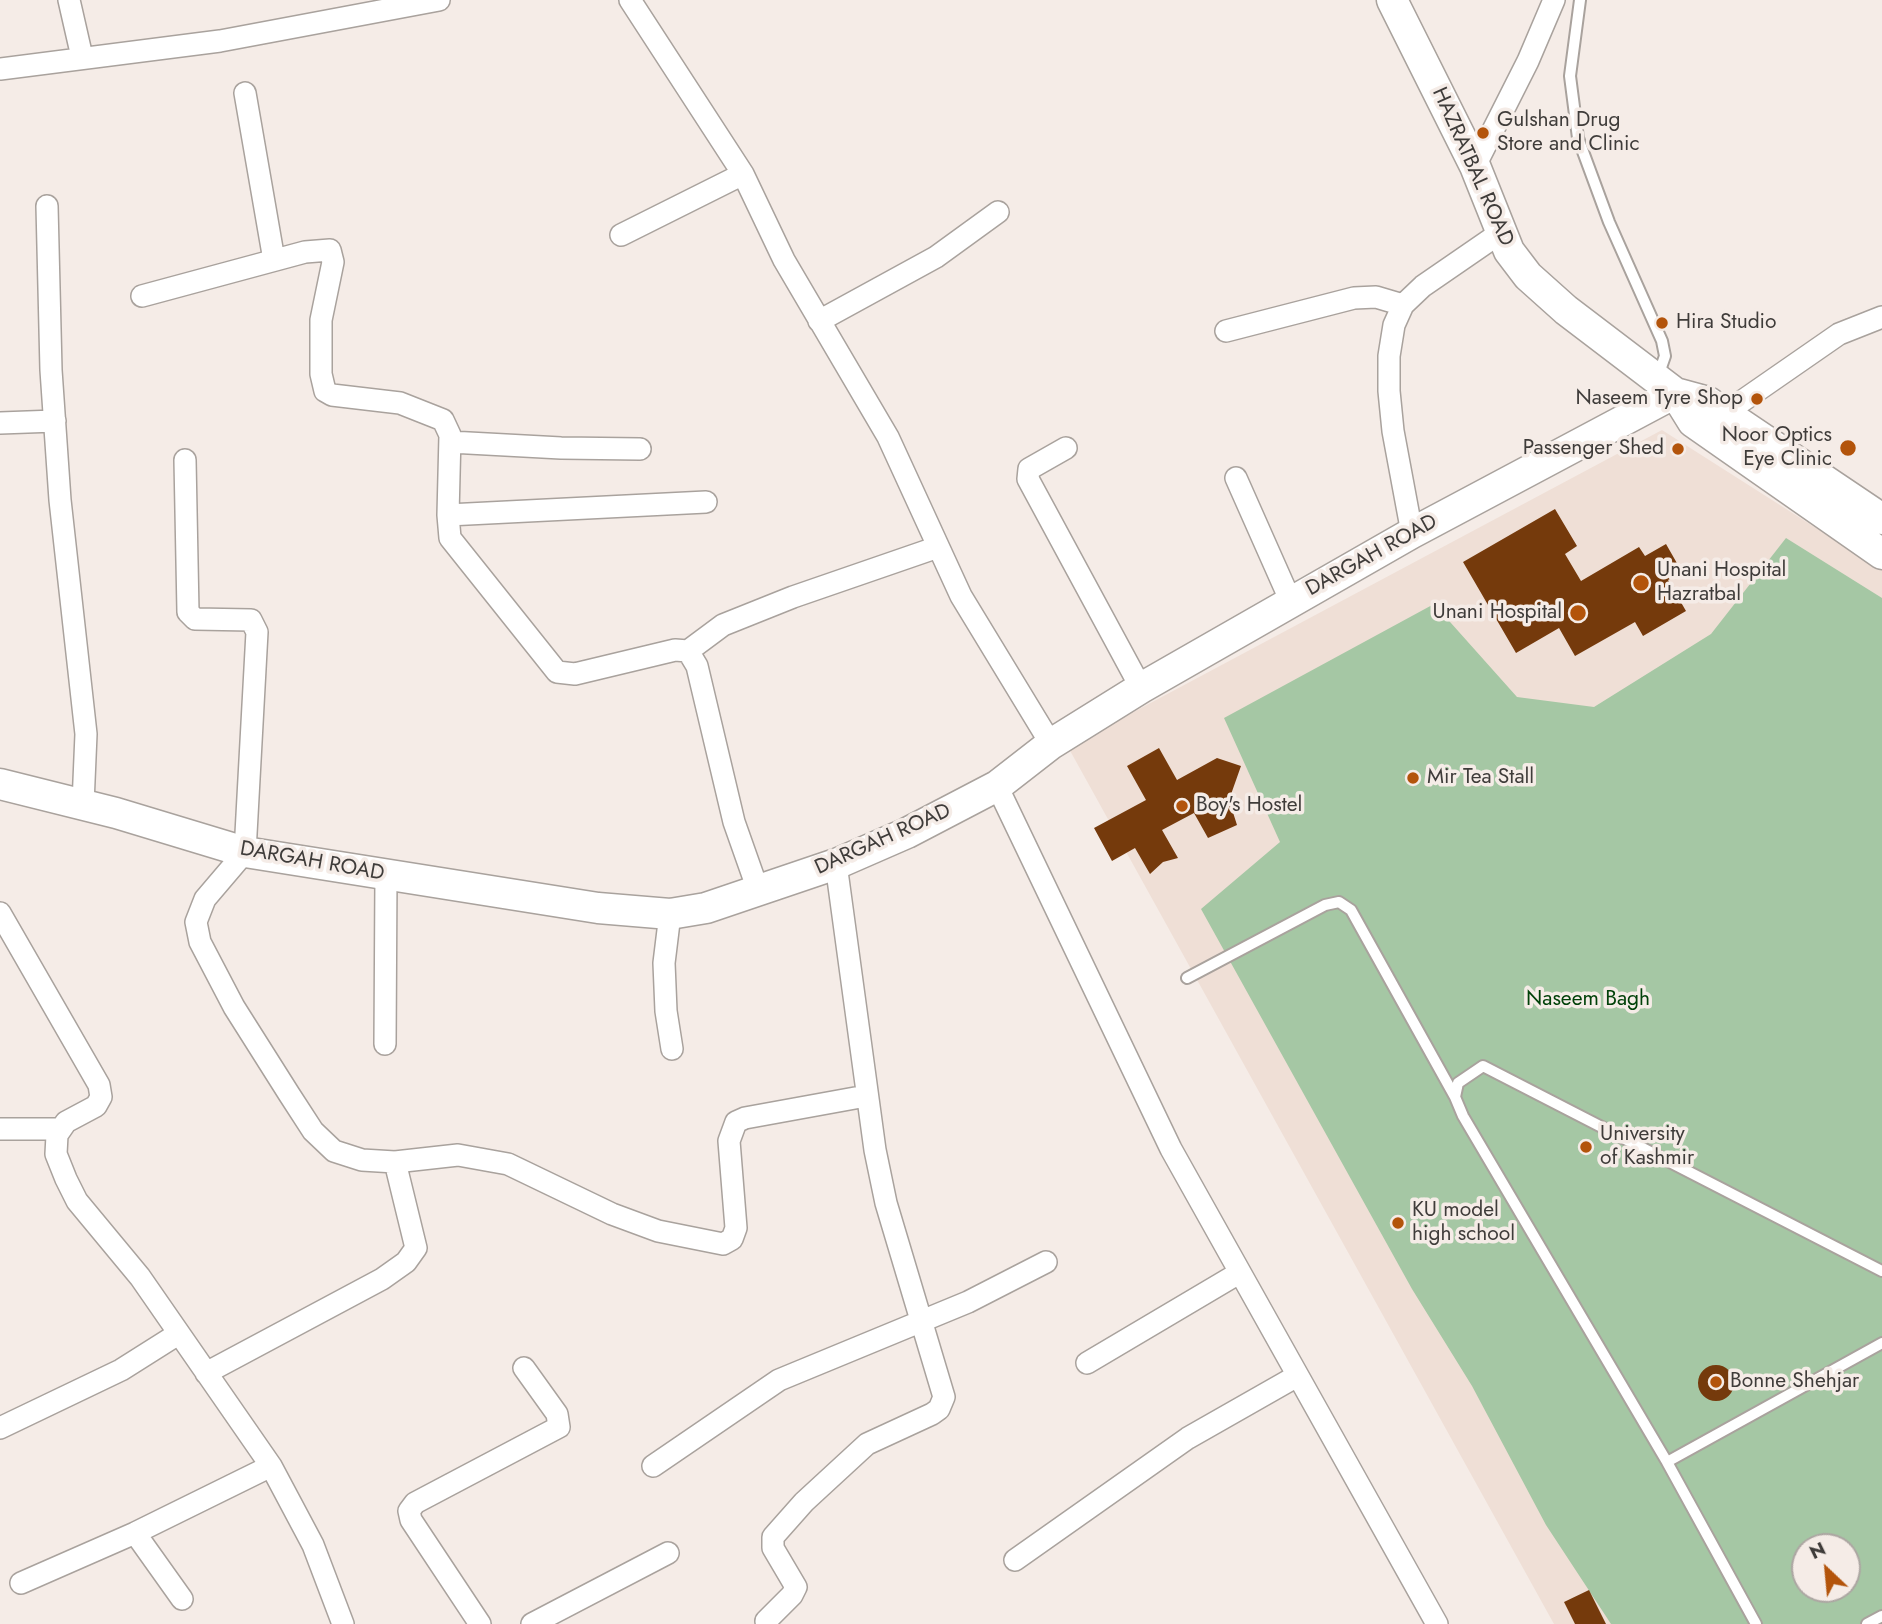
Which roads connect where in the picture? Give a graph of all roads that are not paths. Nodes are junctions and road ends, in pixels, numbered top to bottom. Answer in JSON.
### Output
{"nodes":[{"id":1,"x":69,"y":0,"type":"edge"},
{"id":2,"x":439,"y":0,"type":"edge"},
{"id":3,"x":630,"y":0,"type":"edge"},
{"id":4,"x":1392,"y":0,"type":"edge"},
{"id":5,"x":1554,"y":0,"type":"edge"},
{"id":6,"x":1580,"y":0,"type":"edge"},
{"id":7,"x":82,"y":57,"type":"junction"},
{"id":8,"x":0,"y":69,"type":"edge"},
{"id":9,"x":245,"y":93,"type":"dead end"},
{"id":10,"x":1475,"y":166,"type":"junction"},
{"id":11,"x":743,"y":174,"type":"junction"},
{"id":12,"x":47,"y":206,"type":"dead end"},
{"id":13,"x":998,"y":212,"type":"dead end"},
{"id":14,"x":1500,"y":233,"type":"junction"},
{"id":15,"x":621,"y":234,"type":"dead end"},
{"id":16,"x":274,"y":260,"type":"junction"},
{"id":17,"x":142,"y":296,"type":"dead end"},
{"id":18,"x":1403,"y":305,"type":"junction"},
{"id":19,"x":1882,"y":317,"type":"edge"},
{"id":20,"x":819,"y":321,"type":"junction"},
{"id":21,"x":1226,"y":331,"type":"dead end"},
{"id":22,"x":1665,"y":386,"type":"junction"},
{"id":23,"x":1725,"y":413,"type":"junction"},
{"id":24,"x":55,"y":421,"type":"junction"},
{"id":25,"x":0,"y":424,"type":"edge"},
{"id":26,"x":450,"y":442,"type":"junction"},
{"id":27,"x":1066,"y":448,"type":"dead end"},
{"id":28,"x":640,"y":449,"type":"dead end"},
{"id":29,"x":185,"y":460,"type":"dead end"},
{"id":30,"x":1236,"y":478,"type":"dead end"},
{"id":31,"x":706,"y":502,"type":"dead end"},
{"id":32,"x":1877,"y":509,"type":"edge"},
{"id":33,"x":447,"y":515,"type":"junction"},
{"id":34,"x":1412,"y":533,"type":"junction"},
{"id":35,"x":937,"y":547,"type":"junction"},
{"id":36,"x":1882,"y":554,"type":"edge"},
{"id":37,"x":1291,"y":602,"type":"junction"},
{"id":38,"x":688,"y":651,"type":"junction"},
{"id":39,"x":1141,"y":688,"type":"junction"},
{"id":40,"x":1051,"y":744,"type":"junction"},
{"id":41,"x":0,"y":784,"type":"edge"},
{"id":42,"x":997,"y":786,"type":"junction"},
{"id":43,"x":83,"y":804,"type":"junction"},
{"id":44,"x":244,"y":852,"type":"junction"},
{"id":45,"x":836,"y":864,"type":"junction"},
{"id":46,"x":386,"y":876,"type":"junction"},
{"id":47,"x":758,"y":890,"type":"junction"},
{"id":48,"x":0,"y":913,"type":"edge"},
{"id":49,"x":670,"y":914,"type":"junction"},
{"id":50,"x":1187,"y":978,"type":"dead end"},
{"id":51,"x":385,"y":1044,"type":"dead end"},
{"id":52,"x":672,"y":1049,"type":"dead end"},
{"id":53,"x":866,"y":1096,"type":"junction"},
{"id":54,"x":1455,"y":1097,"type":"junction"},
{"id":55,"x":0,"y":1129,"type":"edge"},
{"id":56,"x":59,"y":1129,"type":"junction"},
{"id":57,"x":395,"y":1162,"type":"junction"},
{"id":58,"x":1046,"y":1262,"type":"dead end"},
{"id":59,"x":1882,"y":1271,"type":"edge"},
{"id":60,"x":1239,"y":1273,"type":"junction"},
{"id":61,"x":922,"y":1321,"type":"junction"},
{"id":62,"x":178,"y":1334,"type":"junction"},
{"id":63,"x":1882,"y":1343,"type":"edge"},
{"id":64,"x":1087,"y":1363,"type":"dead end"},
{"id":65,"x":524,"y":1367,"type":"dead end"},
{"id":66,"x":206,"y":1373,"type":"junction"},
{"id":67,"x":1297,"y":1376,"type":"junction"},
{"id":68,"x":0,"y":1428,"type":"edge"},
{"id":69,"x":1667,"y":1462,"type":"junction"},
{"id":70,"x":271,"y":1466,"type":"junction"},
{"id":71,"x":653,"y":1466,"type":"dead end"},
{"id":72,"x":135,"y":1532,"type":"junction"},
{"id":73,"x":668,"y":1553,"type":"dead end"},
{"id":74,"x":1015,"y":1560,"type":"dead end"},
{"id":75,"x":21,"y":1583,"type":"dead end"},
{"id":76,"x":182,"y":1599,"type":"dead end"},
{"id":77,"x":1882,"y":1616,"type":"edge"},
{"id":78,"x":766,"y":1621,"type":"dead end"},
{"id":79,"x":1436,"y":1623,"type":"edge"},
{"id":80,"x":343,"y":1624,"type":"edge"},
{"id":81,"x":480,"y":1624,"type":"edge"},
{"id":82,"x":532,"y":1624,"type":"edge"},
{"id":83,"x":1756,"y":1624,"type":"edge"},
{"id":84,"x":1867,"y":1624,"type":"edge"}],
"edges":[{"from":1,"to":7,"type":"street"},
{"from":2,"to":7,"type":"street"},
{"from":3,"to":11,"type":"street"},
{"from":4,"to":10,"type":"street","name":"HAZRATBAL ROAD"},
{"from":5,"to":10,"type":"street"},
{"from":6,"to":22,"type":"lane"},
{"from":7,"to":8,"type":"street"},
{"from":9,"to":16,"type":"street"},
{"from":10,"to":14,"type":"street","name":"HAZRATBAL ROAD"},
{"from":11,"to":15,"type":"street"},
{"from":11,"to":20,"type":"street"},
{"from":12,"to":24,"type":"street"},
{"from":13,"to":20,"type":"street"},
{"from":14,"to":18,"type":"street"},
{"from":14,"to":22,"type":"street","name":"HAZRATBAL ROAD"},
{"from":16,"to":17,"type":"street"},
{"from":16,"to":26,"type":"street"},
{"from":18,"to":21,"type":"street"},
{"from":18,"to":34,"type":"street"},
{"from":19,"to":23,"type":"street"},
{"from":20,"to":35,"type":"street"},
{"from":22,"to":23,"type":"street","name":"HAZRATBAL ROAD"},
{"from":22,"to":34,"type":"street","name":"DARGAH ROAD"},
{"from":22,"to":36,"type":"street","name":"HAZRATBAL ROAD"},
{"from":23,"to":32,"type":"street","name":"HAZRATBAL ROAD"},
{"from":24,"to":25,"type":"street"},
{"from":24,"to":43,"type":"street"},
{"from":26,"to":28,"type":"street"},
{"from":26,"to":33,"type":"street"},
{"from":27,"to":39,"type":"street"},
{"from":29,"to":44,"type":"street"},
{"from":30,"to":37,"type":"street"},
{"from":31,"to":33,"type":"street"},
{"from":33,"to":38,"type":"street"},
{"from":34,"to":37,"type":"street","name":"DARGAH ROAD"},
{"from":35,"to":38,"type":"street"},
{"from":35,"to":40,"type":"street"},
{"from":37,"to":39,"type":"street","name":"DARGAH ROAD"},
{"from":38,"to":47,"type":"street"},
{"from":39,"to":40,"type":"street","name":"DARGAH ROAD"},
{"from":40,"to":42,"type":"street","name":"DARGAH ROAD"},
{"from":41,"to":43,"type":"street","name":"DARGAH ROAD"},
{"from":42,"to":45,"type":"street","name":"DARGAH ROAD"},
{"from":42,"to":60,"type":"street"},
{"from":43,"to":44,"type":"street","name":"DARGAH ROAD"},
{"from":44,"to":46,"type":"street","name":"DARGAH ROAD"},
{"from":44,"to":57,"type":"street"},
{"from":45,"to":47,"type":"street","name":"DARGAH ROAD"},
{"from":45,"to":53,"type":"street"},
{"from":46,"to":49,"type":"street","name":"DARGAH ROAD"},
{"from":46,"to":51,"type":"street"},
{"from":47,"to":49,"type":"street","name":"DARGAH ROAD"},
{"from":48,"to":56,"type":"street"},
{"from":49,"to":52,"type":"street"},
{"from":50,"to":54,"type":"lane"},
{"from":53,"to":57,"type":"street"},
{"from":53,"to":61,"type":"street"},
{"from":54,"to":59,"type":"lane"},
{"from":54,"to":69,"type":"lane"},
{"from":55,"to":56,"type":"street"},
{"from":56,"to":62,"type":"street"},
{"from":57,"to":66,"type":"street"},
{"from":58,"to":61,"type":"street"},
{"from":60,"to":64,"type":"street"},
{"from":60,"to":67,"type":"street"},
{"from":61,"to":71,"type":"street"},
{"from":61,"to":78,"type":"street"},
{"from":62,"to":66,"type":"street"},
{"from":62,"to":68,"type":"street"},
{"from":63,"to":69,"type":"lane"},
{"from":65,"to":81,"type":"street"},
{"from":66,"to":70,"type":"street"},
{"from":67,"to":74,"type":"street"},
{"from":67,"to":79,"type":"street"},
{"from":69,"to":83,"type":"lane"},
{"from":70,"to":72,"type":"street"},
{"from":70,"to":80,"type":"street"},
{"from":72,"to":75,"type":"street"},
{"from":72,"to":76,"type":"street"},
{"from":73,"to":82,"type":"street"},
{"from":77,"to":84,"type":"lane"}]}
